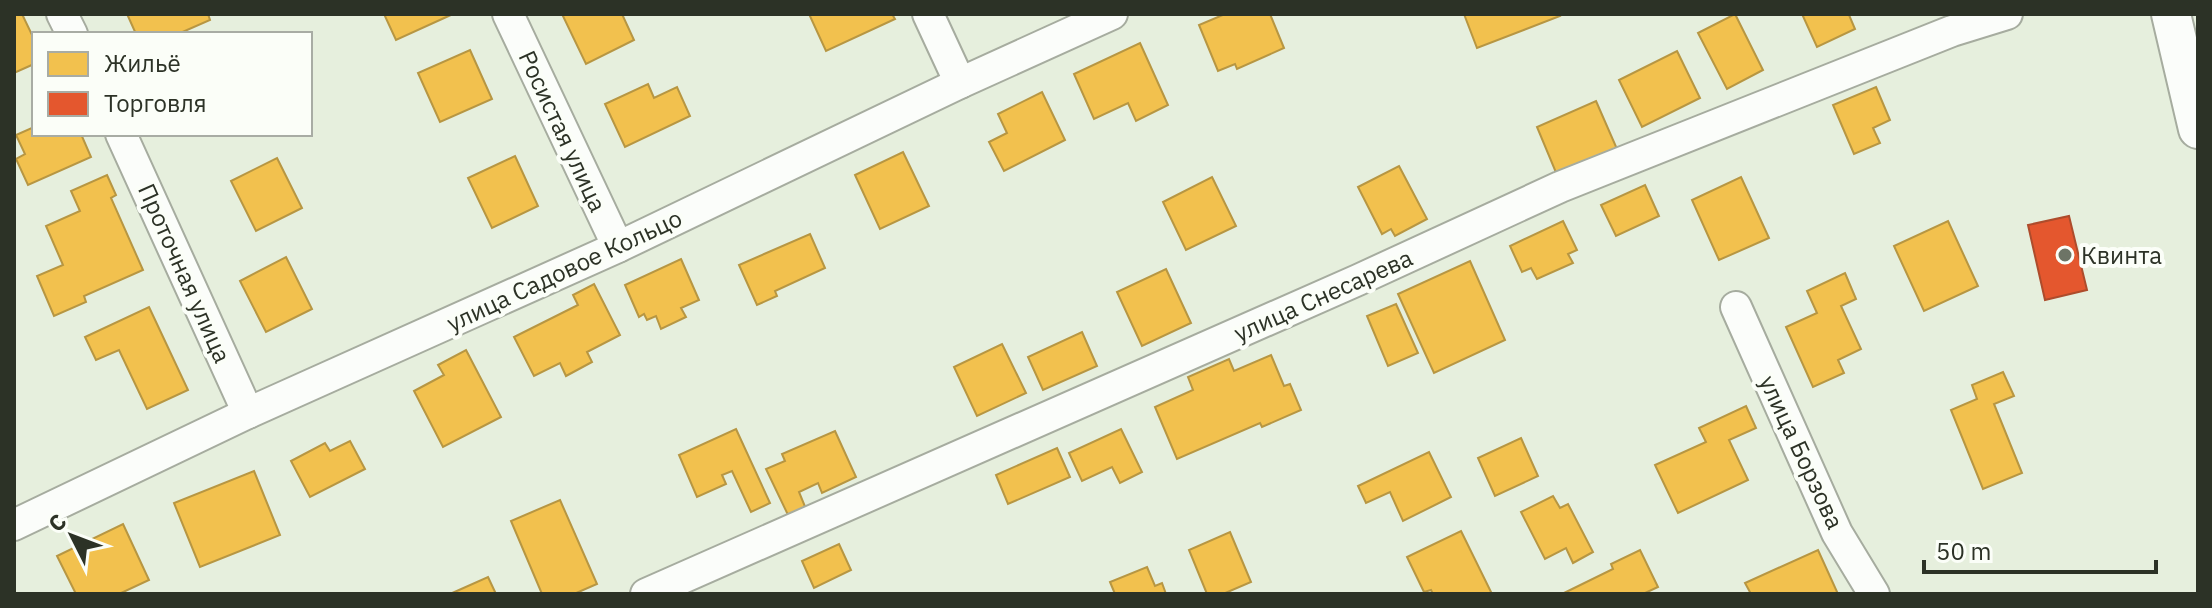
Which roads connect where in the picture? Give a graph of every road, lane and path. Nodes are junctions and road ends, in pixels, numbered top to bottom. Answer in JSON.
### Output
{"nodes":[{"id":1,"x":62,"y":14,"type":"edge"},
{"id":2,"x":508,"y":14,"type":"edge"},
{"id":3,"x":928,"y":14,"type":"edge"},
{"id":4,"x":1112,"y":14,"type":"edge"},
{"id":5,"x":2007,"y":14,"type":"edge"},
{"id":6,"x":2171,"y":14,"type":"edge"},
{"id":7,"x":71,"y":32,"type":"edge"},
{"id":8,"x":960,"y":83,"type":"junction"},
{"id":9,"x":2198,"y":129,"type":"edge"},
{"id":10,"x":122,"y":136,"type":"edge"},
{"id":11,"x":618,"y":247,"type":"junction"},
{"id":12,"x":1736,"y":307,"type":"dead end"},
{"id":13,"x":248,"y":413,"type":"junction"},
{"id":14,"x":14,"y":525,"type":"edge"},
{"id":15,"x":646,"y":594,"type":"edge"},
{"id":16,"x":1874,"y":594,"type":"edge"}],
"edges":[{"from":1,"to":7,"type":"street"},
{"from":2,"to":11,"type":"street","name":"Росистая улица"},
{"from":3,"to":8,"type":"street"},
{"from":4,"to":8,"type":"street","name":"улица Садовое Кольцо"},
{"from":5,"to":15,"type":"street","name":"улица Снесарева"},
{"from":6,"to":9,"type":"street"},
{"from":8,"to":11,"type":"street","name":"улица Садовое Кольцо"},
{"from":10,"to":13,"type":"street","name":"Проточная улица"},
{"from":11,"to":13,"type":"street","name":"улица Садовое Кольцо"},
{"from":12,"to":16,"type":"street","name":"улица Борзова"},
{"from":13,"to":14,"type":"street","name":"улица Садовое Кольцо"}]}
